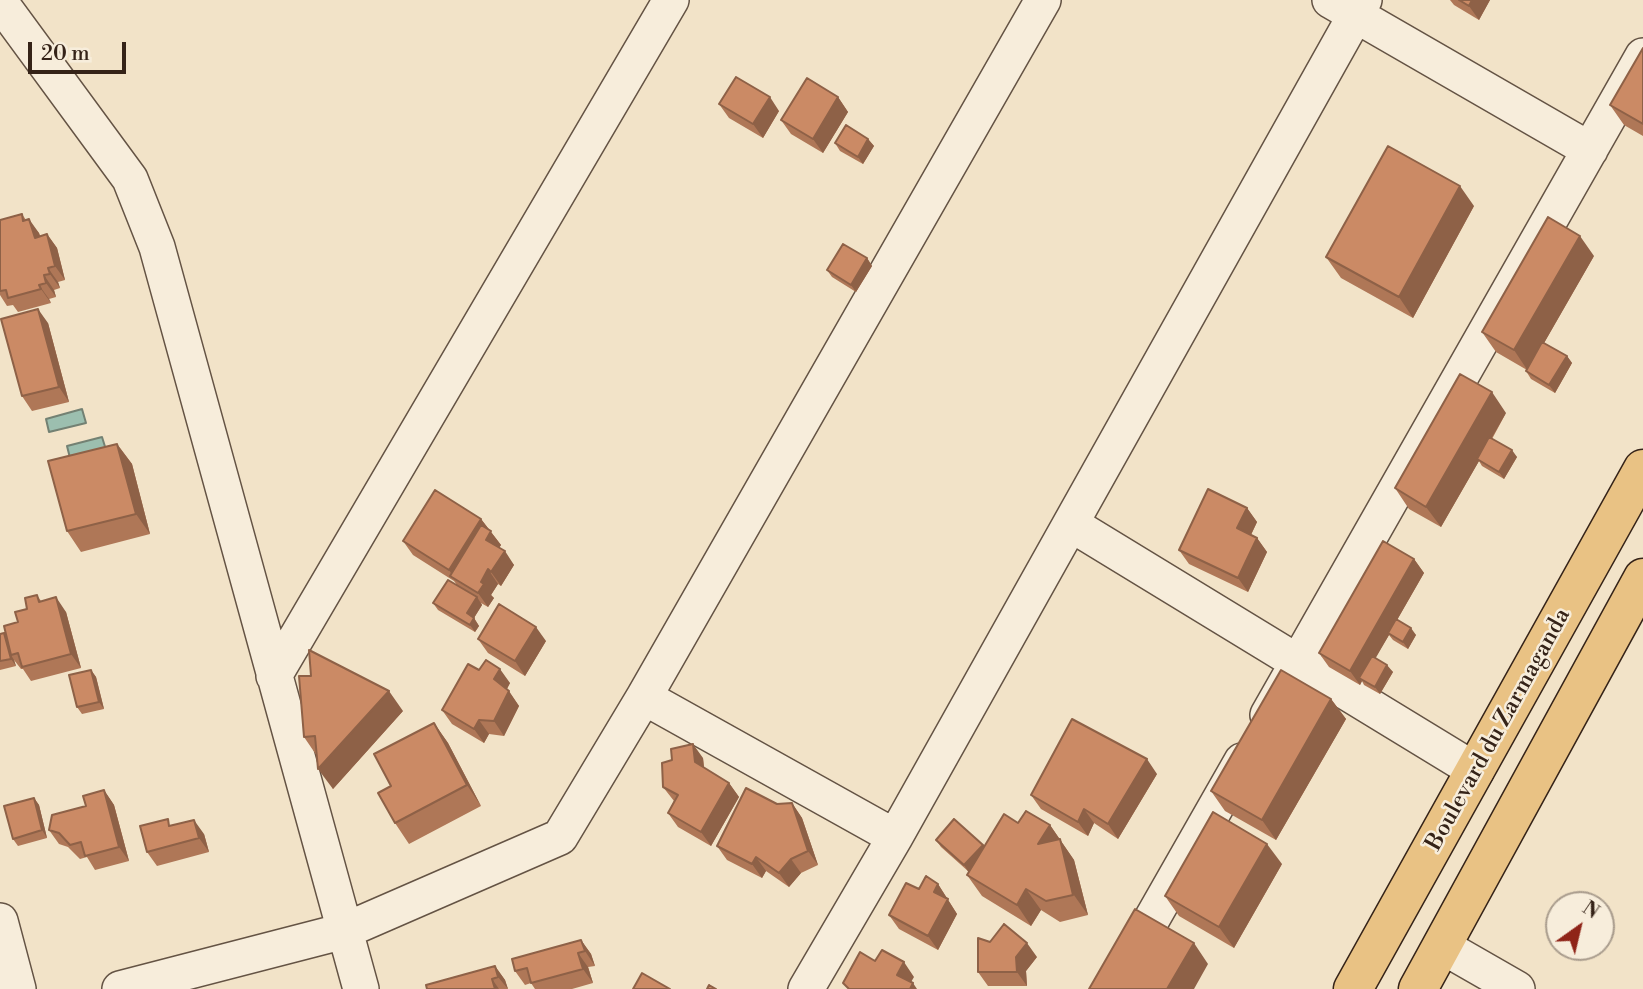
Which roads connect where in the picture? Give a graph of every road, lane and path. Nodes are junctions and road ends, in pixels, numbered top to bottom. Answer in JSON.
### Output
{"nodes":[{"id":1,"x":671,"y":0,"type":"edge"},
{"id":2,"x":1043,"y":0,"type":"edge"},
{"id":3,"x":0,"y":2,"type":"edge"},
{"id":4,"x":1350,"y":5,"type":"edge"},
{"id":5,"x":1643,"y":56,"type":"edge"},
{"id":6,"x":1590,"y":149,"type":"junction"},
{"id":7,"x":1643,"y":469,"type":"edge"},
{"id":8,"x":1071,"y":524,"type":"junction"},
{"id":9,"x":1643,"y":578,"type":"edge"},
{"id":10,"x":1297,"y":665,"type":"junction"},
{"id":11,"x":274,"y":676,"type":"junction"},
{"id":12,"x":644,"y":697,"type":"junction"},
{"id":13,"x":1476,"y":771,"type":"junction"},
{"id":14,"x":895,"y":837,"type":"junction"},
{"id":15,"x":0,"y":921,"type":"edge"},
{"id":16,"x":344,"y":931,"type":"junction"},
{"id":17,"x":1442,"y":946,"type":"junction"},
{"id":18,"x":18,"y":989,"type":"edge"},
{"id":19,"x":120,"y":989,"type":"edge"},
{"id":20,"x":361,"y":989,"type":"edge"},
{"id":21,"x":806,"y":989,"type":"edge"},
{"id":22,"x":1112,"y":989,"type":"edge"},
{"id":23,"x":1353,"y":989,"type":"edge"},
{"id":24,"x":1418,"y":989,"type":"edge"},
{"id":25,"x":1517,"y":989,"type":"edge"}],
"edges":[{"from":1,"to":11,"type":"street"},
{"from":2,"to":12,"type":"street"},
{"from":3,"to":11,"type":"street"},
{"from":4,"to":6,"type":"street"},
{"from":4,"to":8,"type":"street"},
{"from":5,"to":6,"type":"street"},
{"from":6,"to":10,"type":"street"},
{"from":7,"to":13,"type":"main road","name":"Boulevard du Zarmaganda"},
{"from":8,"to":10,"type":"street"},
{"from":8,"to":14,"type":"street"},
{"from":9,"to":17,"type":"main road"},
{"from":10,"to":13,"type":"street"},
{"from":10,"to":22,"type":"street"},
{"from":11,"to":16,"type":"street"},
{"from":12,"to":14,"type":"street"},
{"from":12,"to":16,"type":"street"},
{"from":13,"to":23,"type":"main road","name":"Boulevard du Zarmaganda"},
{"from":14,"to":21,"type":"street"},
{"from":15,"to":18,"type":"street"},
{"from":16,"to":19,"type":"street"},
{"from":16,"to":20,"type":"street"},
{"from":17,"to":24,"type":"main road"},
{"from":17,"to":25,"type":"street"}]}
